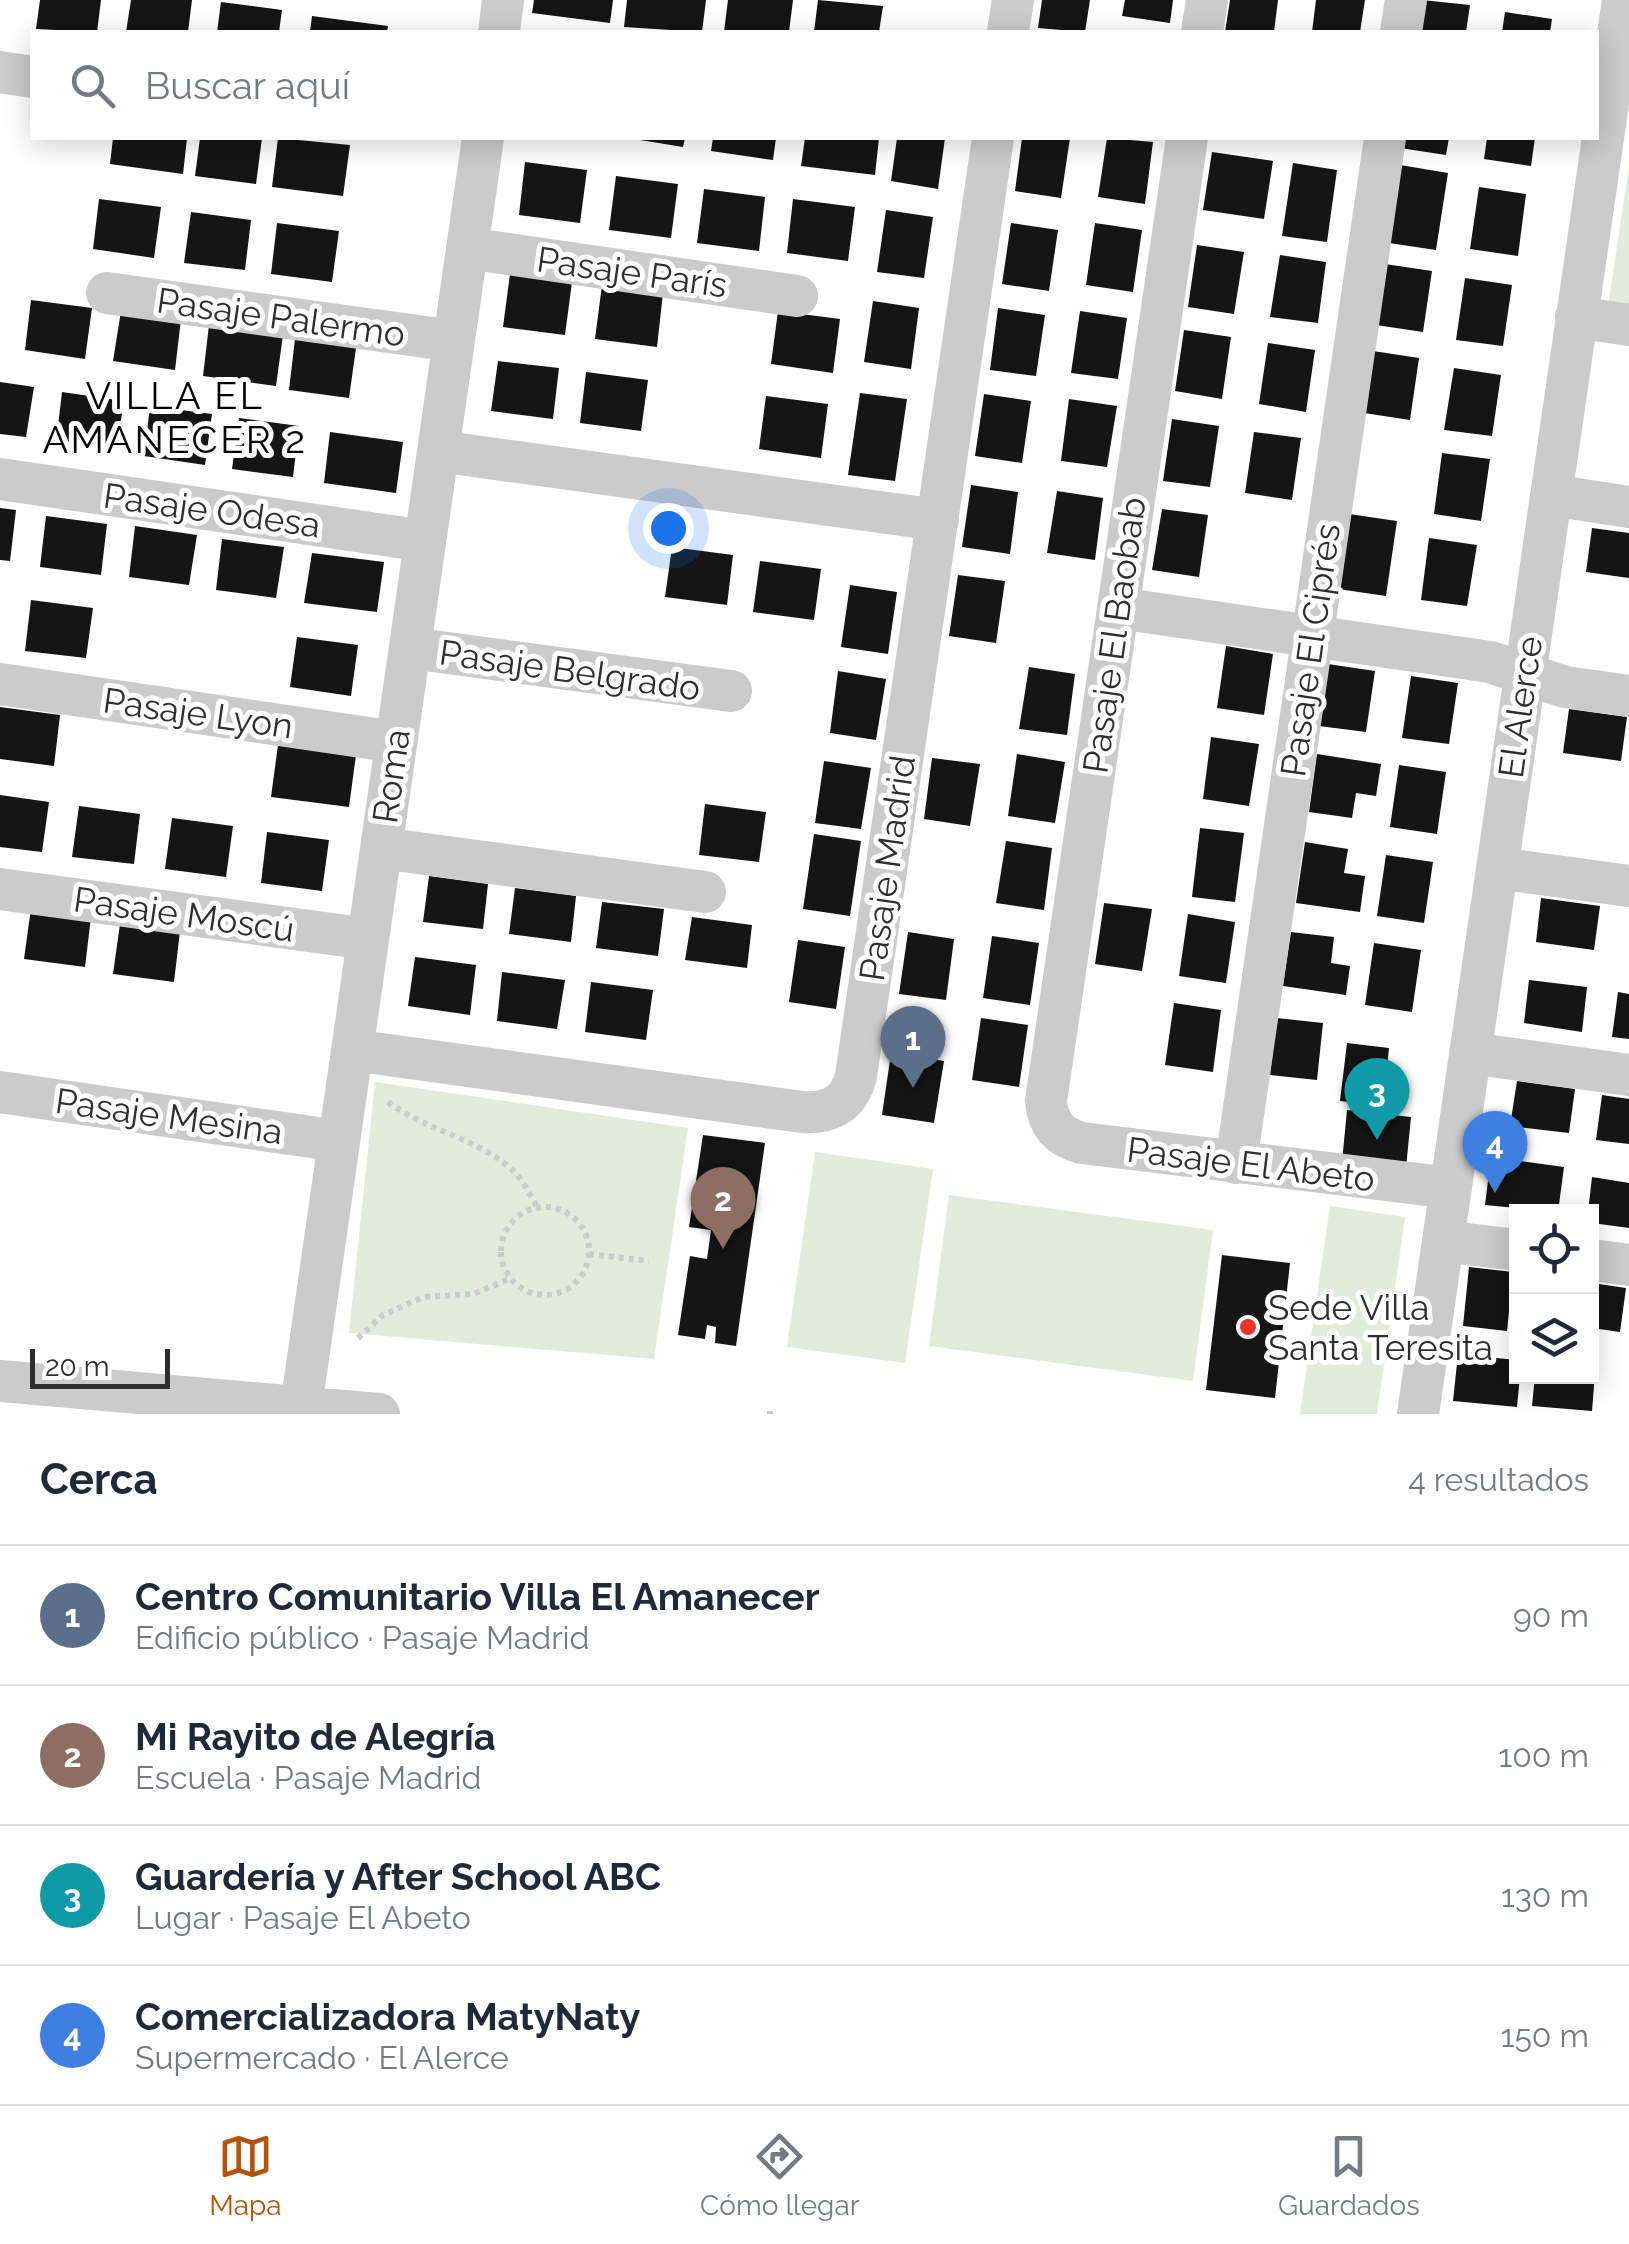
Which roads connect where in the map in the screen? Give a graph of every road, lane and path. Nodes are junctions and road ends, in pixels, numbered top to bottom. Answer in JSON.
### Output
{"nodes":[{"id":1,"x":503,"y":0,"type":"edge"},
{"id":2,"x":1013,"y":0,"type":"edge"},
{"id":3,"x":1206,"y":0,"type":"edge"},
{"id":4,"x":1406,"y":0,"type":"edge"},
{"id":5,"x":1623,"y":0,"type":"edge"},
{"id":6,"x":498,"y":30,"type":"edge"},
{"id":7,"x":1008,"y":30,"type":"edge"},
{"id":8,"x":1202,"y":30,"type":"edge"},
{"id":9,"x":1401,"y":30,"type":"edge"},
{"id":10,"x":0,"y":72,"type":"edge"},
{"id":11,"x":30,"y":77,"type":"edge"},
{"id":12,"x":476,"y":140,"type":"edge"},
{"id":13,"x":993,"y":140,"type":"edge"},
{"id":14,"x":1186,"y":140,"type":"edge"},
{"id":15,"x":1386,"y":140,"type":"edge"},
{"id":16,"x":467,"y":248,"type":"junction"},
{"id":17,"x":108,"y":293,"type":"dead end"},
{"id":18,"x":797,"y":296,"type":"dead end"},
{"id":19,"x":1576,"y":317,"type":"junction"},
{"id":20,"x":1629,"y":325,"type":"edge"},
{"id":21,"x":454,"y":340,"type":"junction"},
{"id":22,"x":438,"y":451,"type":"junction"},
{"id":23,"x":0,"y":479,"type":"edge"},
{"id":24,"x":1552,"y":495,"type":"junction"},
{"id":25,"x":1629,"y":507,"type":"edge"},
{"id":26,"x":938,"y":520,"type":"junction"},
{"id":27,"x":425,"y":541,"type":"junction"},
{"id":28,"x":1118,"y":608,"type":"junction"},
{"id":29,"x":1312,"y":637,"type":"junction"},
{"id":30,"x":410,"y":648,"type":"junction"},
{"id":31,"x":1525,"y":673,"type":"junction"},
{"id":32,"x":0,"y":684,"type":"edge"},
{"id":33,"x":731,"y":692,"type":"dead end"},
{"id":34,"x":1629,"y":696,"type":"edge"},
{"id":35,"x":396,"y":742,"type":"junction"},
{"id":36,"x":380,"y":848,"type":"junction"},
{"id":37,"x":1496,"y":868,"type":"junction"},
{"id":38,"x":1629,"y":886,"type":"edge"},
{"id":39,"x":0,"y":889,"type":"edge"},
{"id":40,"x":706,"y":892,"type":"dead end"},
{"id":41,"x":368,"y":939,"type":"junction"},
{"id":42,"x":352,"y":1050,"type":"junction"},
{"id":43,"x":1470,"y":1053,"type":"junction"},
{"id":44,"x":1629,"y":1075,"type":"edge"},
{"id":45,"x":0,"y":1092,"type":"edge"},
{"id":46,"x":1056,"y":1130,"type":"joint"},
{"id":47,"x":338,"y":1141,"type":"junction"},
{"id":48,"x":1236,"y":1163,"type":"junction"},
{"id":49,"x":1451,"y":1188,"type":"junction"},
{"id":50,"x":538,"y":1208,"type":"junction"},
{"id":51,"x":1442,"y":1240,"type":"junction"},
{"id":52,"x":1509,"y":1249,"type":"edge"},
{"id":53,"x":590,"y":1254,"type":"junction"},
{"id":54,"x":649,"y":1261,"type":"dead end"},
{"id":55,"x":1599,"y":1261,"type":"edge"},
{"id":56,"x":1629,"y":1265,"type":"edge"},
{"id":57,"x":511,"y":1278,"type":"junction"},
{"id":58,"x":354,"y":1342,"type":"dead end"},
{"id":59,"x":0,"y":1381,"type":"edge"},
{"id":60,"x":300,"y":1410,"type":"edge"},
{"id":61,"x":380,"y":1414,"type":"edge"},
{"id":62,"x":1418,"y":1414,"type":"edge"}],
"edges":[{"from":1,"to":6,"type":"street"},
{"from":2,"to":7,"type":"street"},
{"from":3,"to":8,"type":"street"},
{"from":4,"to":9,"type":"street"},
{"from":5,"to":19,"type":"street","name":"El Alerce"},
{"from":10,"to":11,"type":"street"},
{"from":12,"to":16,"type":"street","name":"Roma"},
{"from":13,"to":26,"type":"street","name":"Pasaje Madrid"},
{"from":14,"to":28,"type":"street","name":"Pasaje El Baobab"},
{"from":15,"to":29,"type":"street","name":"Pasaje El Ciprés"},
{"from":16,"to":18,"type":"street","name":"Pasaje París"},
{"from":16,"to":21,"type":"street","name":"Roma"},
{"from":17,"to":21,"type":"street","name":"Pasaje Palermo"},
{"from":19,"to":20,"type":"street"},
{"from":19,"to":24,"type":"street","name":"El Alerce"},
{"from":21,"to":22,"type":"street","name":"Roma"},
{"from":22,"to":26,"type":"street"},
{"from":22,"to":27,"type":"street","name":"Roma"},
{"from":23,"to":27,"type":"street","name":"Pasaje Odesa"},
{"from":24,"to":25,"type":"street"},
{"from":24,"to":31,"type":"street","name":"El Alerce"},
{"from":26,"to":42,"type":"street","name":"Pasaje Madrid"},
{"from":27,"to":30,"type":"street","name":"Roma"},
{"from":28,"to":29,"type":"street"},
{"from":28,"to":46,"type":"street","name":"Pasaje El Baobab"},
{"from":29,"to":31,"type":"street"},
{"from":29,"to":48,"type":"street","name":"Pasaje El Ciprés"},
{"from":30,"to":33,"type":"street","name":"Pasaje Belgrado"},
{"from":30,"to":35,"type":"street","name":"Roma"},
{"from":31,"to":34,"type":"street"},
{"from":31,"to":37,"type":"street","name":"El Alerce"},
{"from":32,"to":35,"type":"street","name":"Pasaje Lyon"},
{"from":35,"to":36,"type":"street","name":"Roma"},
{"from":36,"to":40,"type":"street"},
{"from":36,"to":41,"type":"street","name":"Roma"},
{"from":37,"to":38,"type":"street"},
{"from":37,"to":43,"type":"street","name":"El Alerce"},
{"from":39,"to":41,"type":"street","name":"Pasaje Moscú"},
{"from":41,"to":42,"type":"street","name":"Roma"},
{"from":42,"to":47,"type":"street","name":"Roma"},
{"from":42,"to":50,"type":"path"},
{"from":43,"to":44,"type":"street"},
{"from":43,"to":49,"type":"street","name":"El Alerce"},
{"from":45,"to":47,"type":"street","name":"Pasaje Mesina"},
{"from":46,"to":48,"type":"street","name":"Pasaje El Abeto"},
{"from":47,"to":60,"type":"street","name":"Roma"},
{"from":48,"to":49,"type":"street","name":"Pasaje El Abeto"},
{"from":49,"to":51,"type":"street","name":"El Alerce"},
{"from":50,"to":53,"type":"path"},
{"from":50,"to":57,"type":"path"},
{"from":51,"to":52,"type":"street"},
{"from":51,"to":62,"type":"street","name":"El Alerce"},
{"from":53,"to":54,"type":"path"},
{"from":53,"to":57,"type":"path"},
{"from":55,"to":56,"type":"street"},
{"from":57,"to":58,"type":"path"},
{"from":59,"to":60,"type":"street"},
{"from":60,"to":61,"type":"street"}]}
